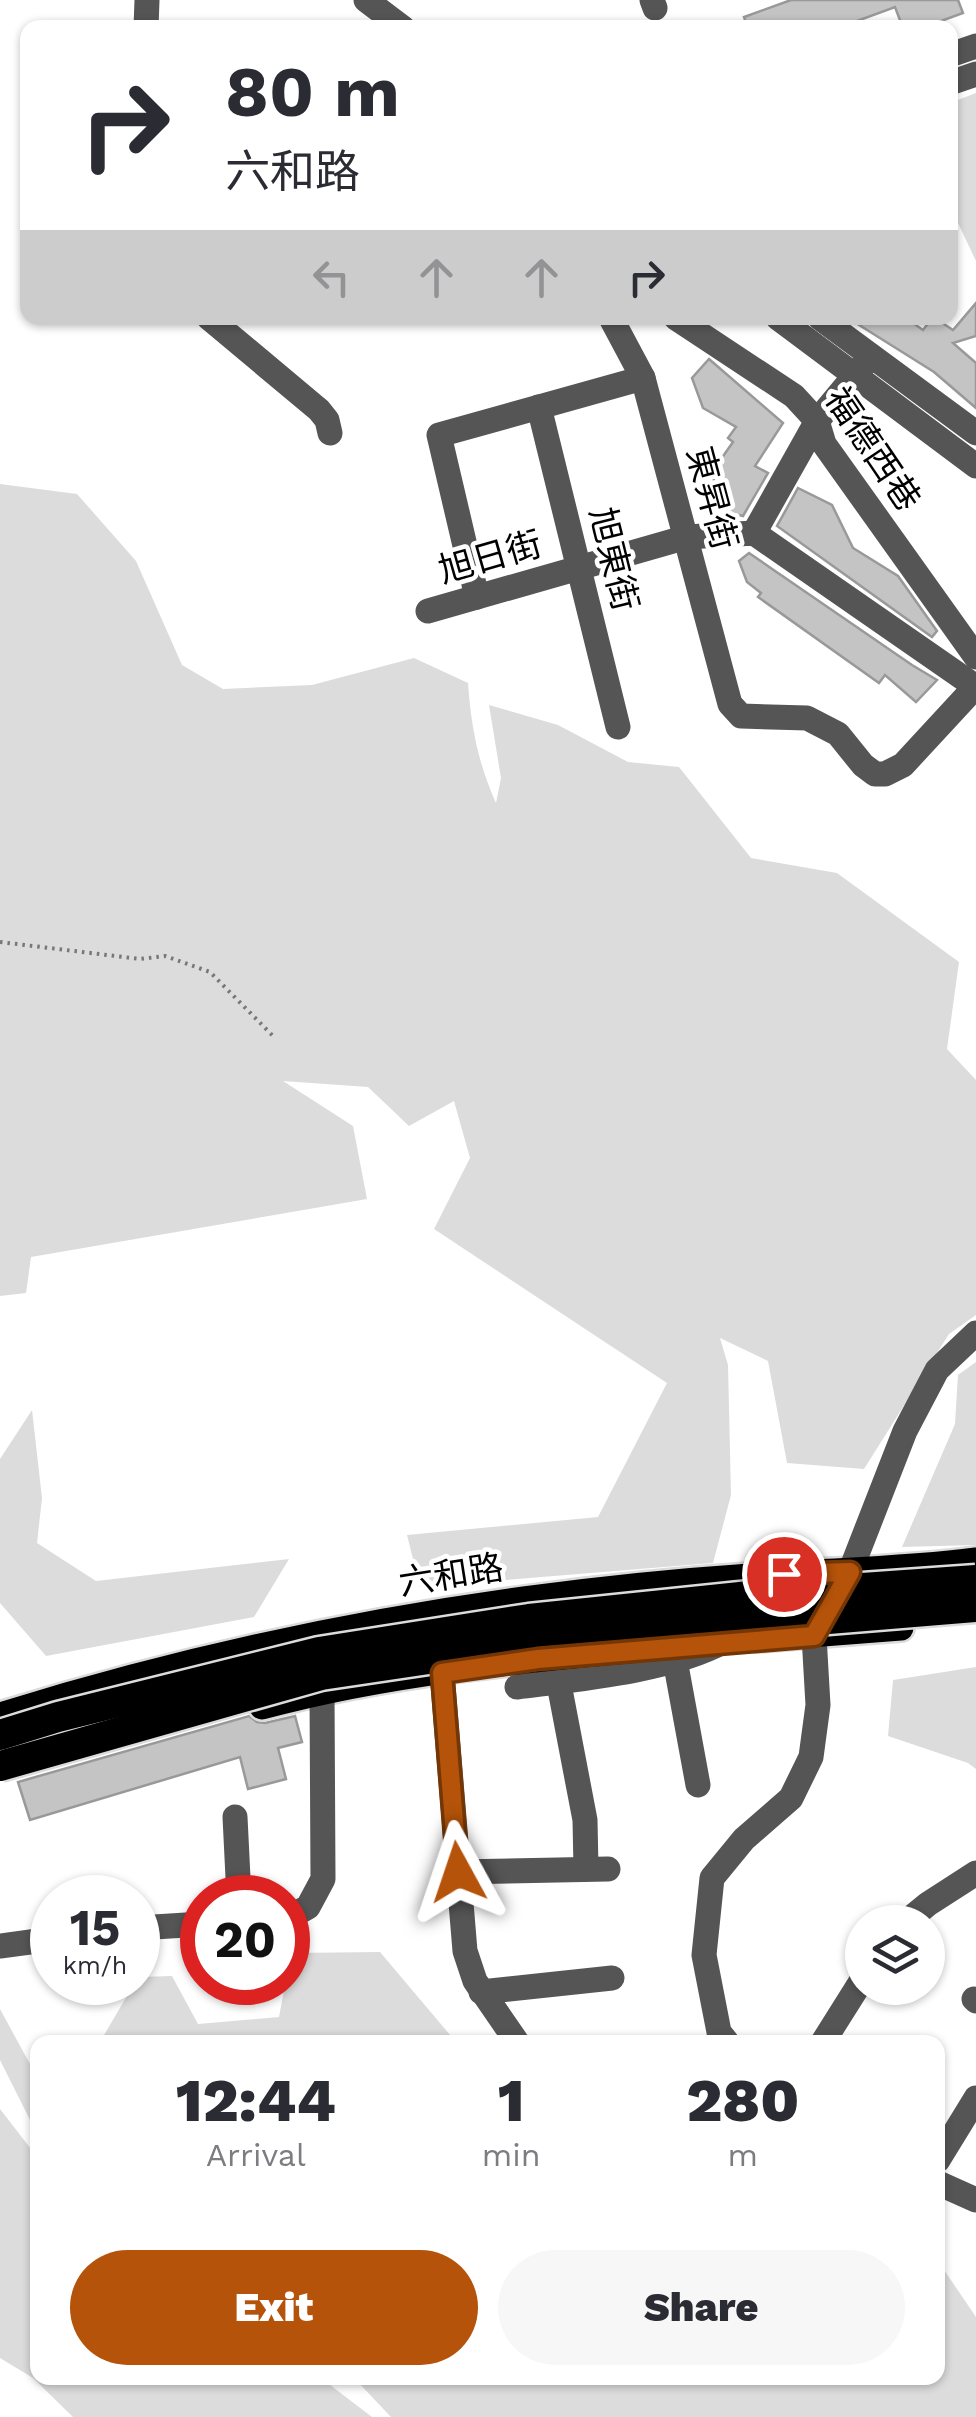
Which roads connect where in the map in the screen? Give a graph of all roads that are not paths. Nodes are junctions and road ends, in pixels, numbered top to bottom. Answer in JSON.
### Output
{"nodes":[{"id":1,"x":366,"y":0,"type":"edge"},
{"id":2,"x":388,"y":20,"type":"edge"},
{"id":3,"x":217,"y":325,"type":"edge"},
{"id":4,"x":615,"y":325,"type":"edge"},
{"id":5,"x":687,"y":325,"type":"edge"},
{"id":6,"x":791,"y":325,"type":"edge"},
{"id":7,"x":826,"y":325,"type":"edge"},
{"id":8,"x":863,"y":365,"type":"junction"},
{"id":9,"x":642,"y":378,"type":"junction"},
{"id":10,"x":539,"y":408,"type":"junction"},
{"id":11,"x":817,"y":421,"type":"junction"},
{"id":12,"x":330,"y":433,"type":"dead end"},
{"id":13,"x":976,"y":434,"type":"edge"},
{"id":14,"x":976,"y":466,"type":"edge"},
{"id":15,"x":754,"y":533,"type":"junction"},
{"id":16,"x":686,"y":538,"type":"junction"},
{"id":17,"x":580,"y":568,"type":"junction"},
{"id":18,"x":478,"y":597,"type":"junction"},
{"id":19,"x":428,"y":611,"type":"dead end"},
{"id":20,"x":976,"y":657,"type":"edge"},
{"id":21,"x":976,"y":686,"type":"edge"},
{"id":22,"x":618,"y":727,"type":"dead end"},
{"id":23,"x":976,"y":1333,"type":"edge"},
{"id":24,"x":976,"y":1560,"type":"edge"},
{"id":25,"x":850,"y":1572,"type":"junction"},
{"id":26,"x":976,"y":1580,"type":"edge"},
{"id":27,"x":976,"y":1607,"type":"edge"},
{"id":28,"x":976,"y":1620,"type":"edge"},
{"id":29,"x":814,"y":1636,"type":"junction"},
{"id":30,"x":723,"y":1642,"type":"junction"},
{"id":31,"x":675,"y":1660,"type":"junction"},
{"id":32,"x":556,"y":1670,"type":"junction"},
{"id":33,"x":442,"y":1673,"type":"junction"},
{"id":34,"x":517,"y":1687,"type":"dead end"},
{"id":35,"x":322,"y":1690,"type":"junction"},
{"id":36,"x":0,"y":1715,"type":"edge"},
{"id":37,"x":0,"y":1735,"type":"edge"},
{"id":38,"x":0,"y":1766,"type":"edge"},
{"id":39,"x":0,"y":1781,"type":"edge"},
{"id":40,"x":698,"y":1785,"type":"dead end"},
{"id":41,"x":235,"y":1817,"type":"dead end"},
{"id":42,"x":458,"y":1872,"type":"junction"},
{"id":43,"x":976,"y":1873,"type":"edge"},
{"id":44,"x":238,"y":1875,"type":"edge"},
{"id":45,"x":310,"y":1904,"type":"edge"},
{"id":46,"x":927,"y":1905,"type":"edge"},
{"id":47,"x":30,"y":1942,"type":"edge"},
{"id":48,"x":0,"y":1946,"type":"edge"},
{"id":49,"x":612,"y":1978,"type":"dead end"},
{"id":50,"x":481,"y":1992,"type":"junction"},
{"id":51,"x":846,"y":2005,"type":"edge"},
{"id":52,"x":512,"y":2035,"type":"edge"},
{"id":53,"x":721,"y":2035,"type":"edge"},
{"id":54,"x":827,"y":2035,"type":"edge"},
{"id":55,"x":976,"y":2098,"type":"edge"},
{"id":56,"x":945,"y":2149,"type":"edge"},
{"id":57,"x":945,"y":2186,"type":"edge"},
{"id":58,"x":976,"y":2200,"type":"edge"}],
"edges":[{"from":1,"to":2,"type":"street"},
{"from":3,"to":12,"type":"street"},
{"from":4,"to":9,"type":"street","name":"東昇街"},
{"from":5,"to":11,"type":"street","name":"福德西巷"},
{"from":6,"to":8,"type":"street"},
{"from":7,"to":8,"type":"street"},
{"from":8,"to":11,"type":"street"},
{"from":8,"to":13,"type":"street"},
{"from":8,"to":14,"type":"street"},
{"from":9,"to":10,"type":"street"},
{"from":9,"to":16,"type":"street","name":"東昇街"},
{"from":10,"to":17,"type":"street","name":"旭東街"},
{"from":10,"to":18,"type":"street"},
{"from":11,"to":15,"type":"street"},
{"from":11,"to":20,"type":"street","name":"福德西巷"},
{"from":15,"to":16,"type":"street","name":"旭日街"},
{"from":15,"to":21,"type":"street"},
{"from":16,"to":17,"type":"street","name":"旭日街"},
{"from":16,"to":21,"type":"street","name":"東昇街"},
{"from":17,"to":18,"type":"street","name":"旭日街"},
{"from":17,"to":22,"type":"street","name":"旭東街"},
{"from":18,"to":19,"type":"street","name":"旭日街"},
{"from":23,"to":25,"type":"street"},
{"from":24,"to":25,"type":"main road","name":"六和路"},
{"from":25,"to":29,"type":"street"},
{"from":25,"to":36,"type":"main road","name":"六和路"},
{"from":26,"to":37,"type":"highway","bridge":true},
{"from":27,"to":38,"type":"highway","bridge":true},
{"from":28,"to":29,"type":"main road"},
{"from":29,"to":30,"type":"main road"},
{"from":29,"to":53,"type":"street"},
{"from":30,"to":31,"type":"street"},
{"from":30,"to":32,"type":"main road"},
{"from":31,"to":32,"type":"street"},
{"from":31,"to":40,"type":"street"},
{"from":32,"to":33,"type":"main road"},
{"from":32,"to":34,"type":"street"},
{"from":32,"to":42,"type":"street"},
{"from":33,"to":35,"type":"main road"},
{"from":33,"to":42,"type":"street"},
{"from":35,"to":39,"type":"main road"},
{"from":35,"to":45,"type":"street"},
{"from":41,"to":44,"type":"street"},
{"from":42,"to":50,"type":"street"},
{"from":43,"to":46,"type":"street"},
{"from":47,"to":48,"type":"street"},
{"from":49,"to":50,"type":"street"},
{"from":50,"to":52,"type":"street"},
{"from":51,"to":54,"type":"street"},
{"from":55,"to":56,"type":"street"},
{"from":57,"to":58,"type":"street"}]}
